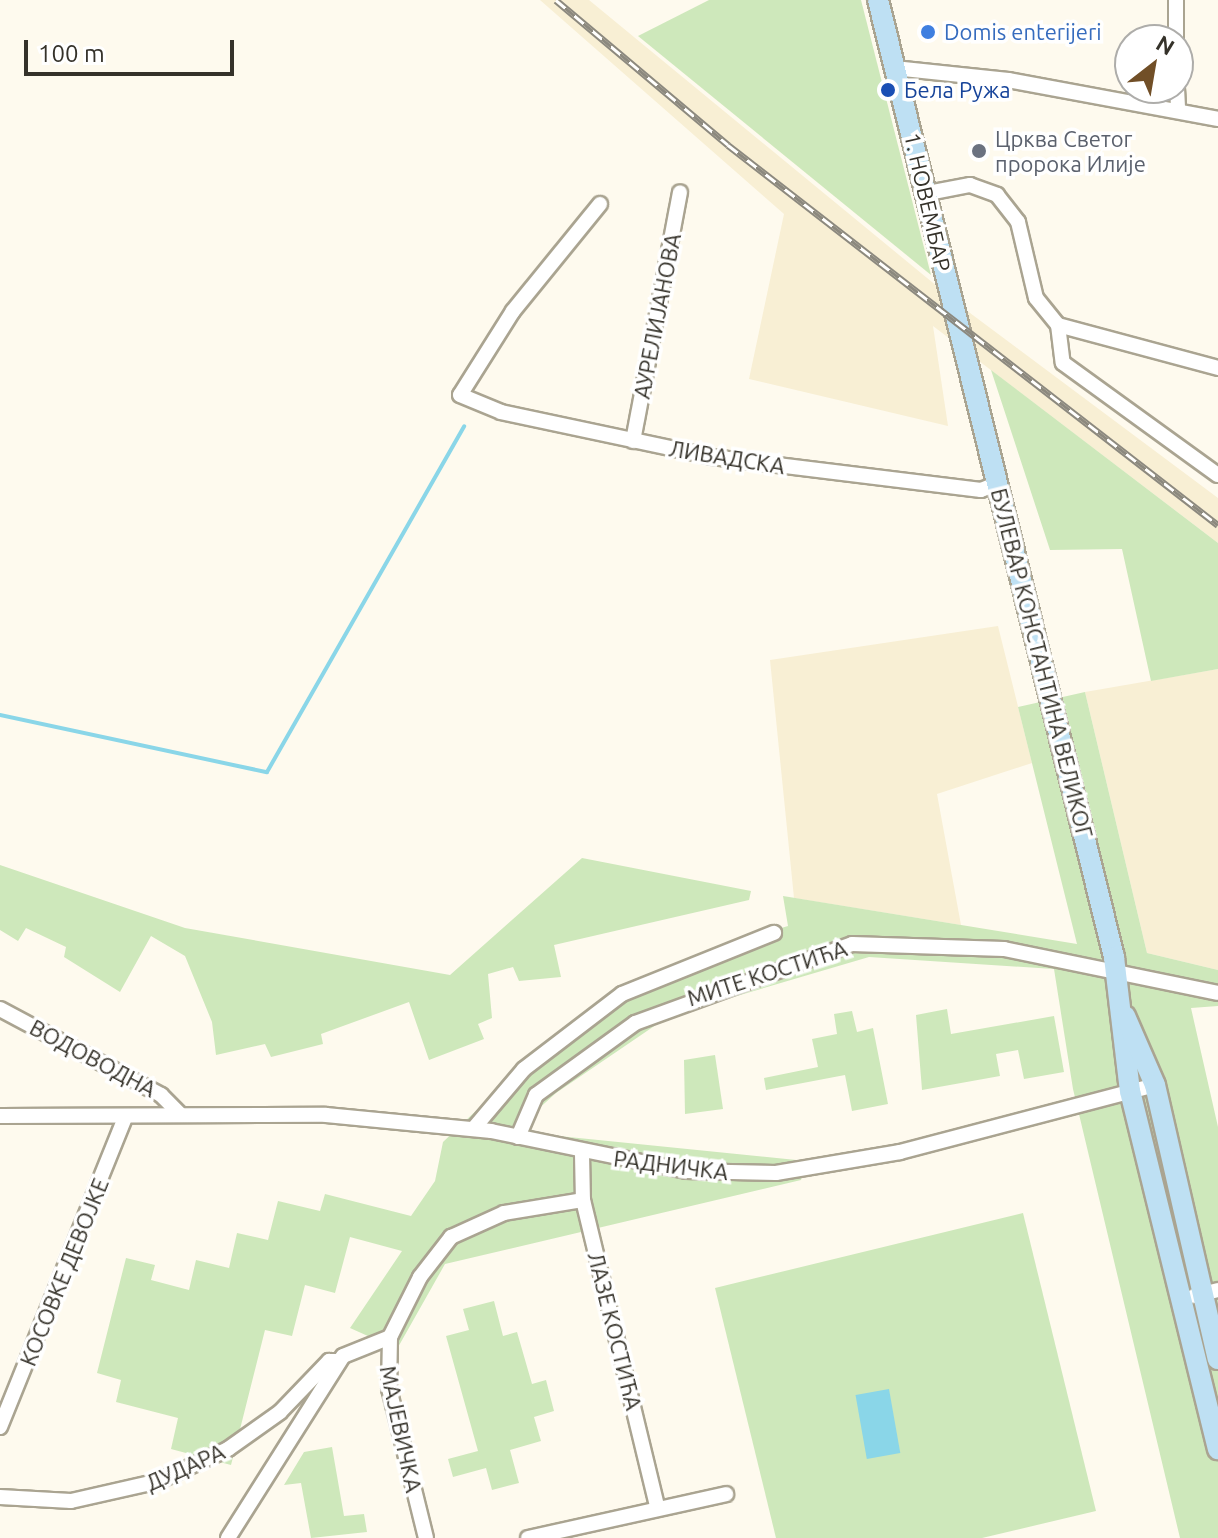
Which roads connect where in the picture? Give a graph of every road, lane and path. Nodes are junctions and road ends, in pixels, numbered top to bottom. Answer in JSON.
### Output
{"nodes":[{"id":1,"x":878,"y":0,"type":"edge"},
{"id":2,"x":1176,"y":0,"type":"edge"},
{"id":3,"x":1176,"y":24,"type":"edge"},
{"id":4,"x":894,"y":68,"type":"junction"},
{"id":5,"x":1178,"y":104,"type":"edge"},
{"id":6,"x":1178,"y":110,"type":"junction"},
{"id":7,"x":1218,"y":119,"type":"edge"},
{"id":8,"x":680,"y":192,"type":"dead end"},
{"id":9,"x":928,"y":193,"type":"junction"},
{"id":10,"x":600,"y":204,"type":"dead end"},
{"id":11,"x":953,"y":311,"type":"joint"},
{"id":12,"x":1058,"y":325,"type":"junction"},
{"id":13,"x":1218,"y":368,"type":"edge"},
{"id":14,"x":633,"y":441,"type":"junction"},
{"id":15,"x":1218,"y":475,"type":"edge"},
{"id":16,"x":998,"y":483,"type":"junction"},
{"id":17,"x":774,"y":933,"type":"dead end"},
{"id":18,"x":1117,"y":975,"type":"junction"},
{"id":19,"x":1218,"y":993,"type":"edge"},
{"id":20,"x":0,"y":1009,"type":"edge"},
{"id":21,"x":1125,"y":1016,"type":"junction"},
{"id":22,"x":1155,"y":1085,"type":"junction"},
{"id":23,"x":1130,"y":1091,"type":"junction"},
{"id":24,"x":180,"y":1114,"type":"junction"},
{"id":25,"x":0,"y":1116,"type":"edge"},
{"id":26,"x":125,"y":1117,"type":"junction"},
{"id":27,"x":474,"y":1128,"type":"junction"},
{"id":28,"x":518,"y":1137,"type":"junction"},
{"id":29,"x":582,"y":1154,"type":"junction"},
{"id":30,"x":583,"y":1200,"type":"junction"},
{"id":31,"x":1210,"y":1292,"type":"edge"},
{"id":32,"x":1178,"y":1300,"type":"junction"},
{"id":33,"x":390,"y":1337,"type":"junction"},
{"id":34,"x":1218,"y":1359,"type":"edge"},
{"id":35,"x":339,"y":1361,"type":"junction"},
{"id":36,"x":0,"y":1427,"type":"edge"},
{"id":37,"x":1218,"y":1449,"type":"edge"},
{"id":38,"x":726,"y":1494,"type":"dead end"},
{"id":39,"x":0,"y":1497,"type":"edge"},
{"id":40,"x":657,"y":1507,"type":"junction"},
{"id":41,"x":228,"y":1538,"type":"edge"},
{"id":42,"x":426,"y":1538,"type":"edge"},
{"id":43,"x":528,"y":1538,"type":"edge"}],
"edges":[{"from":1,"to":4,"type":"main road","name":"1. НОВЕМБАР"},
{"from":2,"to":3,"type":"street"},
{"from":4,"to":6,"type":"street"},
{"from":4,"to":9,"type":"main road","name":"1. НОВЕМБАР"},
{"from":5,"to":6,"type":"street"},
{"from":6,"to":7,"type":"street"},
{"from":8,"to":14,"type":"street","name":"АУРЕЛИЈАНОВА"},
{"from":9,"to":11,"type":"main road","name":"1. НОВЕМБАР"},
{"from":9,"to":12,"type":"street"},
{"from":10,"to":14,"type":"street","name":"ЛИВАДСКА"},
{"from":11,"to":16,"type":"main road","name":"БУЛЕВАР КОНСТАНТИНА ВЕЛИКОГ"},
{"from":12,"to":13,"type":"street"},
{"from":12,"to":15,"type":"street"},
{"from":14,"to":16,"type":"street","name":"ЛИВАДСКА"},
{"from":16,"to":18,"type":"main road","name":"БУЛЕВАР КОНСТАНТИНА ВЕЛИКОГ"},
{"from":17,"to":27,"type":"street"},
{"from":18,"to":19,"type":"street","name":"МИТЕ КОСТИЋА"},
{"from":18,"to":21,"type":"main road","name":"БУЛЕВАР КОНСТАНТИНА ВЕЛИКОГ"},
{"from":18,"to":28,"type":"street","name":"МИТЕ КОСТИЋА"},
{"from":20,"to":24,"type":"street","name":"ВОДОВОДНА"},
{"from":21,"to":22,"type":"main road","name":"БУЛЕВАР КОНСТАНТИНА ВЕЛИКОГ"},
{"from":21,"to":23,"type":"main road","name":"БУЛЕВАР КОНСТАНТИНА ВЕЛИКОГ"},
{"from":22,"to":23,"type":"street","name":"РАДНИЧКА"},
{"from":22,"to":31,"type":"main road","name":"БУЛЕВАР КОНСТАНТИНА ВЕЛИКОГ"},
{"from":23,"to":29,"type":"street","name":"РАДНИЧКА"},
{"from":23,"to":32,"type":"main road","name":"БУЛЕВАР КОНСТАНТИНА ВЕЛИКОГ"},
{"from":24,"to":26,"type":"street"},
{"from":24,"to":27,"type":"street","name":"РАДНИЧКА"},
{"from":25,"to":26,"type":"street"},
{"from":26,"to":36,"type":"street","name":"КОСОВКЕ ДЕВОЈКЕ"},
{"from":27,"to":28,"type":"street","name":"РАДНИЧКА"},
{"from":28,"to":29,"type":"street","name":"РАДНИЧКА"},
{"from":29,"to":30,"type":"street","name":"ЛАЗЕ КОСТИЋА"},
{"from":30,"to":33,"type":"street","name":"МАЈЕВИЧКА"},
{"from":30,"to":40,"type":"street","name":"ЛАЗЕ КОСТИЋА"},
{"from":31,"to":32,"type":"street"},
{"from":31,"to":34,"type":"main road","name":"БУЛЕВАР КОНСТАНТИНА ВЕЛИКОГ"},
{"from":32,"to":37,"type":"main road","name":"БУЛЕВАР КОНСТАНТИНА ВЕЛИКОГ"},
{"from":33,"to":35,"type":"street","name":"ДУДАРА"},
{"from":33,"to":42,"type":"street","name":"МАЈЕВИЧКА"},
{"from":35,"to":39,"type":"street","name":"ДУДАРА"},
{"from":35,"to":41,"type":"street"},
{"from":38,"to":40,"type":"street"},
{"from":40,"to":43,"type":"street"}]}
